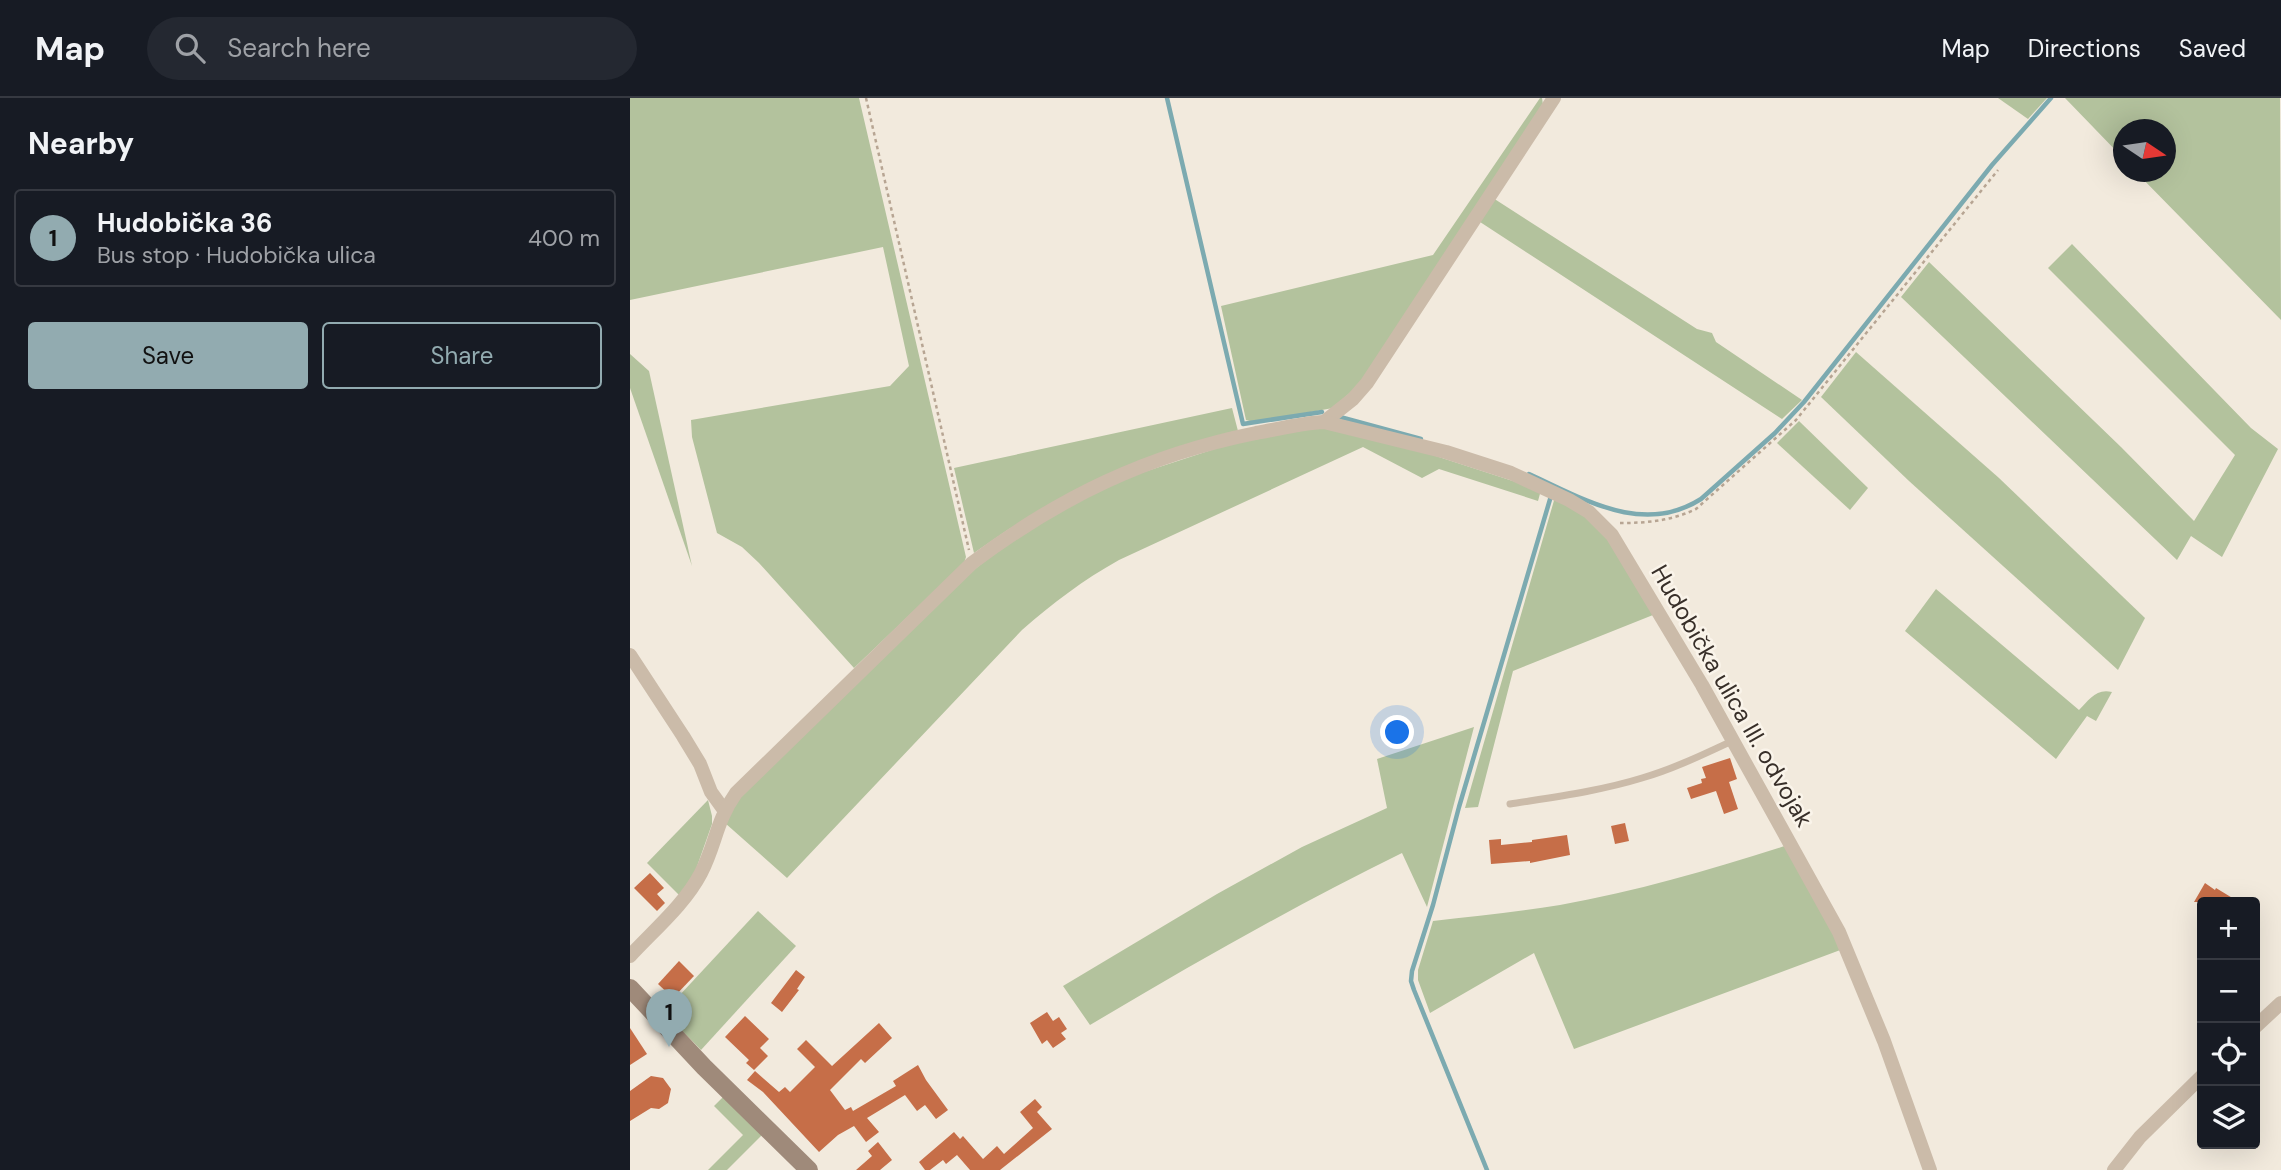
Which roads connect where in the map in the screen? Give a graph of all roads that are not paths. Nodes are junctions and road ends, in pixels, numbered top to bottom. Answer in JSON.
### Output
{"nodes":[{"id":1,"x":1550,"y":101,"type":"edge"},
{"id":2,"x":1324,"y":422,"type":"junction"},
{"id":3,"x":630,"y":655,"type":"edge"},
{"id":4,"x":1731,"y":741,"type":"junction"},
{"id":5,"x":1510,"y":804,"type":"dead end"},
{"id":6,"x":724,"y":810,"type":"junction"},
{"id":7,"x":630,"y":956,"type":"edge"},
{"id":8,"x":630,"y":988,"type":"edge"},
{"id":9,"x":2281,"y":1003,"type":"edge"},
{"id":10,"x":2259,"y":1023,"type":"edge"},
{"id":11,"x":2197,"y":1081,"type":"edge"},
{"id":12,"x":809,"y":1170,"type":"edge"},
{"id":13,"x":1930,"y":1170,"type":"edge"},
{"id":14,"x":2114,"y":1170,"type":"edge"}],
"edges":[{"from":1,"to":2,"type":"street"},
{"from":2,"to":4,"type":"street","name":"Hudobička ulica III. odvojak"},
{"from":2,"to":6,"type":"street"},
{"from":3,"to":6,"type":"street"},
{"from":4,"to":5,"type":"lane"},
{"from":4,"to":13,"type":"street","name":"Hudobička ulica III. odvojak"},
{"from":6,"to":7,"type":"street"},
{"from":8,"to":12,"type":"main road"},
{"from":9,"to":10,"type":"street"},
{"from":11,"to":14,"type":"street"}]}
